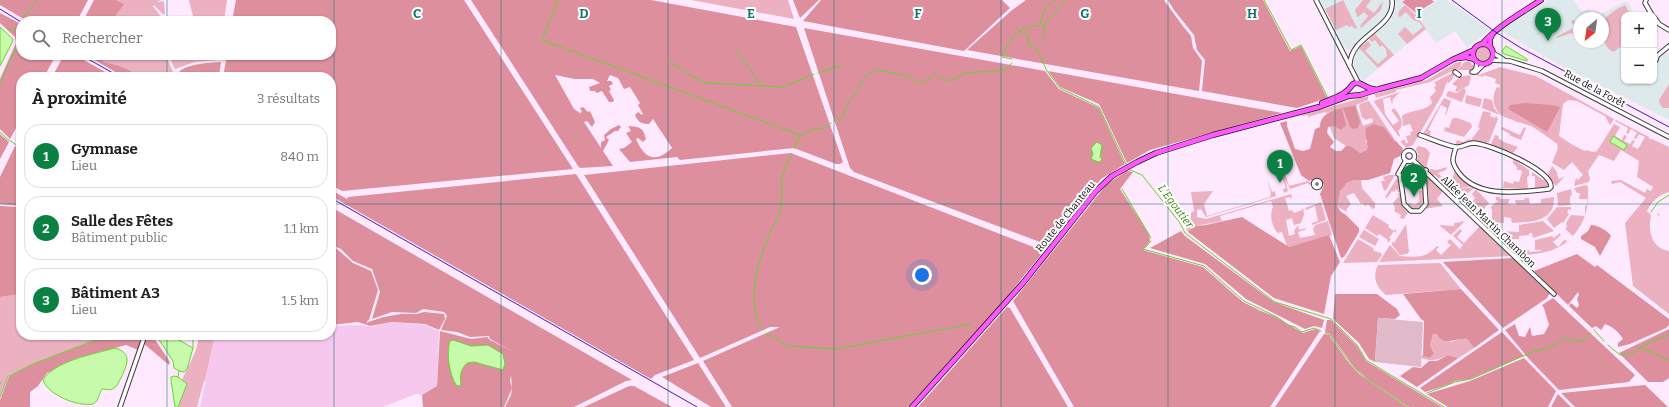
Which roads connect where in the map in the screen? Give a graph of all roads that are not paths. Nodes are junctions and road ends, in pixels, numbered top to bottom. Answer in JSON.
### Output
{"nodes":[{"id":1,"x":1316,"y":0,"type":"edge"},
{"id":2,"x":1392,"y":0,"type":"edge"},
{"id":3,"x":1541,"y":0,"type":"edge"},
{"id":4,"x":1646,"y":0,"type":"edge"},
{"id":5,"x":1651,"y":12,"type":"edge"},
{"id":6,"x":1657,"y":21,"type":"edge"},
{"id":7,"x":1669,"y":30,"type":"edge"},
{"id":8,"x":1494,"y":32,"type":"junction"},
{"id":9,"x":1482,"y":44,"type":"junction"},
{"id":10,"x":1490,"y":46,"type":"junction"},
{"id":11,"x":1669,"y":46,"type":"edge"},
{"id":12,"x":1474,"y":50,"type":"junction"},
{"id":13,"x":1493,"y":53,"type":"junction"},
{"id":14,"x":1657,"y":56,"type":"edge"},
{"id":15,"x":1476,"y":60,"type":"junction"},
{"id":16,"x":1491,"y":60,"type":"junction"},
{"id":17,"x":1510,"y":61,"type":"junction"},
{"id":18,"x":1484,"y":64,"type":"junction"},
{"id":19,"x":1444,"y":66,"type":"junction"},
{"id":20,"x":1351,"y":67,"type":"junction"},
{"id":21,"x":1455,"y":72,"type":"dead end"},
{"id":22,"x":1459,"y":75,"type":"dead end"},
{"id":23,"x":1358,"y":82,"type":"junction"},
{"id":24,"x":1364,"y":86,"type":"junction"},
{"id":25,"x":1352,"y":87,"type":"junction"},
{"id":26,"x":1379,"y":88,"type":"junction"},
{"id":27,"x":1362,"y":94,"type":"junction"},
{"id":28,"x":1354,"y":95,"type":"junction"},
{"id":29,"x":1308,"y":109,"type":"junction"},
{"id":30,"x":1420,"y":135,"type":"dead end"},
{"id":31,"x":1669,"y":137,"type":"edge"},
{"id":32,"x":1456,"y":148,"type":"junction"},
{"id":33,"x":1406,"y":160,"type":"junction"},
{"id":34,"x":1413,"y":160,"type":"junction"},
{"id":35,"x":1426,"y":170,"type":"junction"},
{"id":36,"x":1554,"y":294,"type":"dead end"},
{"id":37,"x":143,"y":340,"type":"edge"},
{"id":38,"x":120,"y":407,"type":"edge"},
{"id":39,"x":912,"y":407,"type":"edge"}],
"edges":[{"from":1,"to":20,"type":"street"},
{"from":2,"to":20,"type":"street"},
{"from":3,"to":8,"type":"main road"},
{"from":4,"to":5,"type":"street"},
{"from":6,"to":7,"type":"street"},
{"from":8,"to":9,"type":"main road"},
{"from":8,"to":10,"type":"main road"},
{"from":9,"to":10,"type":"main road"},
{"from":9,"to":12,"type":"main road"},
{"from":10,"to":13,"type":"main road"},
{"from":11,"to":14,"type":"street"},
{"from":12,"to":15,"type":"main road"},
{"from":12,"to":19,"type":"main road","name":"Route de Chanteau"},
{"from":13,"to":16,"type":"main road"},
{"from":13,"to":17,"type":"street","name":"Rue de la Forêt"},
{"from":15,"to":18,"type":"main road"},
{"from":15,"to":18,"type":"street"},
{"from":15,"to":19,"type":"main road","name":"Route de Chanteau"},
{"from":16,"to":17,"type":"street","name":"Rue de la Forêt"},
{"from":16,"to":18,"type":"main road"},
{"from":17,"to":31,"type":"street","name":"Rue de la Forêt"},
{"from":19,"to":26,"type":"main road","name":"Route de Chanteau"},
{"from":20,"to":23,"type":"street"},
{"from":20,"to":25,"type":"street"},
{"from":21,"to":22,"type":"street"},
{"from":23,"to":24,"type":"main road","name":"Route de Chanteau"},
{"from":23,"to":25,"type":"main road","name":"Route de Chanteau"},
{"from":24,"to":26,"type":"main road","name":"Route de Chanteau"},
{"from":24,"to":27,"type":"main road"},
{"from":25,"to":28,"type":"main road"},
{"from":25,"to":29,"type":"main road","name":"Route de Chanteau"},
{"from":26,"to":27,"type":"main road","name":"Route de Chanteau"},
{"from":27,"to":28,"type":"main road","name":"Route de Chanteau"},
{"from":28,"to":29,"type":"main road","name":"Route de Chanteau"},
{"from":29,"to":39,"type":"main road","name":"Route de Chanteau"},
{"from":30,"to":32,"type":"street"},
{"from":32,"to":32,"type":"street"},
{"from":33,"to":34,"type":"street"},
{"from":33,"to":34,"type":"street"},
{"from":33,"to":35,"type":"street"},
{"from":34,"to":35,"type":"street","name":"Allée Jean Martin Chambon"},
{"from":35,"to":36,"type":"street","name":"Allée Jean Martin Chambon"},
{"from":37,"to":38,"type":"street"}]}
